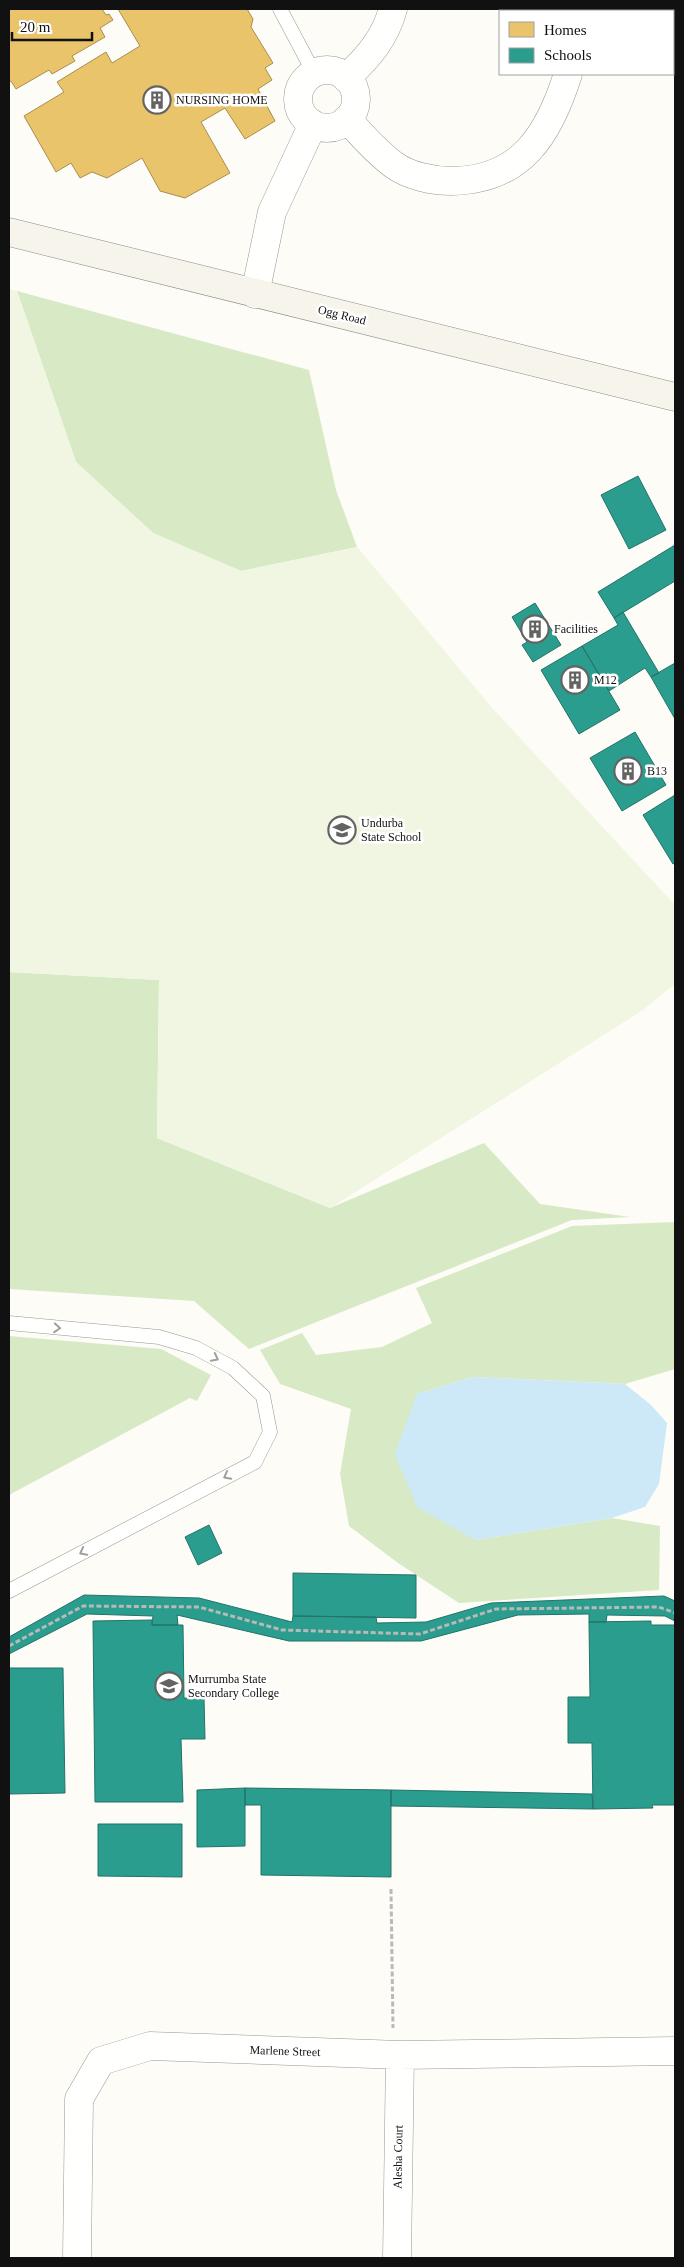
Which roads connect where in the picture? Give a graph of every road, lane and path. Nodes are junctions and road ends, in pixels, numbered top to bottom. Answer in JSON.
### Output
{"nodes":[{"id":1,"x":280,"y":9,"type":"edge"},
{"id":2,"x":393,"y":9,"type":"edge"},
{"id":3,"x":314,"y":73,"type":"junction"},
{"id":4,"x":568,"y":75,"type":"edge"},
{"id":5,"x":346,"y":78,"type":"junction"},
{"id":6,"x":347,"y":119,"type":"junction"},
{"id":7,"x":313,"y":124,"type":"junction"},
{"id":8,"x":9,"y":232,"type":"edge"},
{"id":9,"x":255,"y":294,"type":"junction"},
{"id":10,"x":675,"y":397,"type":"edge"},
{"id":11,"x":9,"y":1323,"type":"edge"},
{"id":12,"x":9,"y":1591,"type":"edge"},
{"id":13,"x":675,"y":1613,"type":"edge"},
{"id":14,"x":9,"y":1646,"type":"edge"},
{"id":15,"x":391,"y":1889,"type":"dead end"},
{"id":16,"x":675,"y":2051,"type":"edge"},
{"id":17,"x":400,"y":2055,"type":"junction"},
{"id":18,"x":77,"y":2258,"type":"edge"},
{"id":19,"x":397,"y":2258,"type":"edge"}],
"edges":[{"from":1,"to":3,"type":"lane"},
{"from":2,"to":5,"type":"street"},
{"from":3,"to":5,"type":"street"},
{"from":3,"to":7,"type":"street"},
{"from":4,"to":6,"type":"street"},
{"from":5,"to":6,"type":"street"},
{"from":6,"to":7,"type":"street"},
{"from":7,"to":9,"type":"street"},
{"from":8,"to":9,"type":"street","name":"Ogg Road"},
{"from":9,"to":10,"type":"street","name":"Ogg Road"},
{"from":11,"to":12,"type":"lane","one_way":true},
{"from":13,"to":14,"type":"path"},
{"from":15,"to":17,"type":"path"},
{"from":16,"to":17,"type":"street","name":"Marlene Street"},
{"from":17,"to":18,"type":"street","name":"Marlene Street"},
{"from":17,"to":19,"type":"street","name":"Alesha Court"}]}
